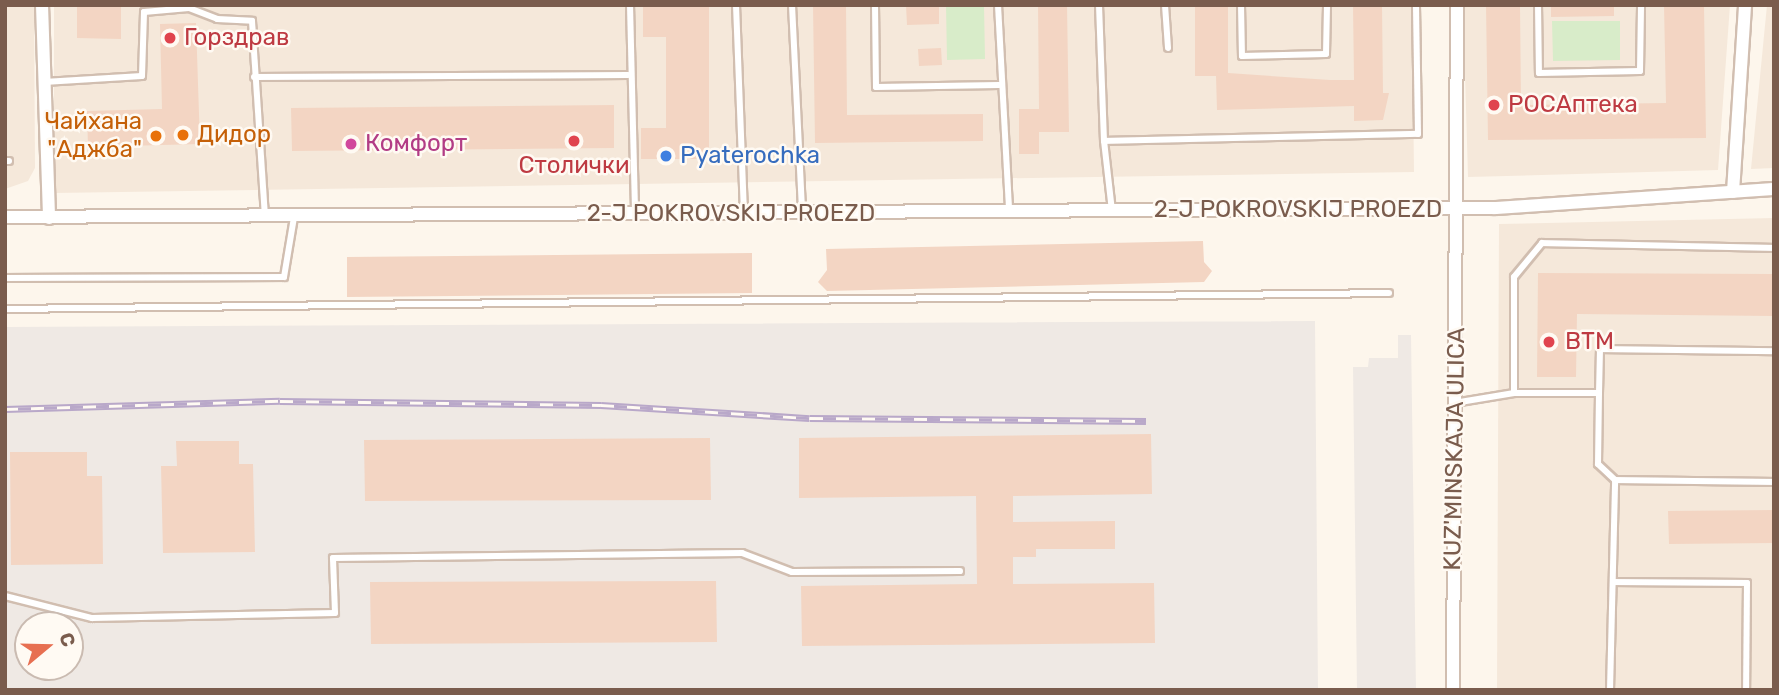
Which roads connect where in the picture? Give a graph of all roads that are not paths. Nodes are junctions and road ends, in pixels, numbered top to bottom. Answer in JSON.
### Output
{"nodes":[{"id":1,"x":42,"y":5,"type":"edge"},
{"id":2,"x":630,"y":5,"type":"edge"},
{"id":3,"x":736,"y":5,"type":"edge"},
{"id":4,"x":792,"y":5,"type":"edge"},
{"id":5,"x":875,"y":5,"type":"edge"},
{"id":6,"x":998,"y":5,"type":"edge"},
{"id":7,"x":1099,"y":5,"type":"edge"},
{"id":8,"x":1166,"y":5,"type":"edge"},
{"id":9,"x":1241,"y":5,"type":"edge"},
{"id":10,"x":1327,"y":5,"type":"edge"},
{"id":11,"x":1416,"y":5,"type":"edge"},
{"id":12,"x":1457,"y":5,"type":"edge"},
{"id":13,"x":1538,"y":5,"type":"edge"},
{"id":14,"x":1641,"y":5,"type":"edge"},
{"id":15,"x":1745,"y":5,"type":"edge"},
{"id":16,"x":144,"y":8,"type":"edge"},
{"id":17,"x":1168,"y":48,"type":"dead end"},
{"id":18,"x":628,"y":75,"type":"junction"},
{"id":19,"x":254,"y":77,"type":"junction"},
{"id":20,"x":44,"y":82,"type":"junction"},
{"id":21,"x":999,"y":85,"type":"junction"},
{"id":22,"x":1104,"y":141,"type":"junction"},
{"id":23,"x":1774,"y":189,"type":"edge"},
{"id":24,"x":1733,"y":192,"type":"junction"},
{"id":25,"x":1456,"y":209,"type":"junction"},
{"id":26,"x":1112,"y":211,"type":"junction"},
{"id":27,"x":1009,"y":212,"type":"junction"},
{"id":28,"x":744,"y":214,"type":"junction"},
{"id":29,"x":802,"y":214,"type":"junction"},
{"id":30,"x":635,"y":215,"type":"junction"},
{"id":31,"x":5,"y":217,"type":"edge"},
{"id":32,"x":265,"y":217,"type":"junction"},
{"id":33,"x":294,"y":217,"type":"junction"},
{"id":34,"x":48,"y":218,"type":"junction"},
{"id":35,"x":1774,"y":248,"type":"edge"},
{"id":36,"x":5,"y":278,"type":"edge"},
{"id":37,"x":1389,"y":293,"type":"dead end"},
{"id":38,"x":5,"y":309,"type":"edge"},
{"id":39,"x":1774,"y":351,"type":"edge"},
{"id":40,"x":1514,"y":393,"type":"junction"},
{"id":41,"x":1599,"y":393,"type":"junction"},
{"id":42,"x":1454,"y":403,"type":"junction"},
{"id":43,"x":1615,"y":480,"type":"junction"},
{"id":44,"x":1774,"y":482,"type":"edge"},
{"id":45,"x":960,"y":571,"type":"dead end"},
{"id":46,"x":1613,"y":582,"type":"junction"},
{"id":47,"x":5,"y":596,"type":"edge"},
{"id":48,"x":1453,"y":690,"type":"edge"},
{"id":49,"x":1610,"y":690,"type":"edge"},
{"id":50,"x":1746,"y":690,"type":"edge"}],
"edges":[{"from":1,"to":20,"type":"street"},
{"from":2,"to":18,"type":"lane"},
{"from":3,"to":28,"type":"lane"},
{"from":4,"to":29,"type":"lane"},
{"from":5,"to":21,"type":"lane"},
{"from":6,"to":21,"type":"lane"},
{"from":7,"to":22,"type":"lane"},
{"from":8,"to":17,"type":"lane"},
{"from":9,"to":10,"type":"lane"},
{"from":11,"to":22,"type":"lane"},
{"from":12,"to":25,"type":"street","name":"KUZ'MINSKAJA ULICA"},
{"from":13,"to":14,"type":"lane"},
{"from":15,"to":24,"type":"street"},
{"from":16,"to":19,"type":"lane"},
{"from":16,"to":20,"type":"lane"},
{"from":18,"to":19,"type":"lane"},
{"from":18,"to":30,"type":"lane"},
{"from":19,"to":32,"type":"lane"},
{"from":20,"to":34,"type":"street"},
{"from":21,"to":27,"type":"lane"},
{"from":22,"to":26,"type":"lane"},
{"from":23,"to":24,"type":"street","name":"2-J POKROVSKIJ PROEZD"},
{"from":24,"to":25,"type":"street","name":"2-J POKROVSKIJ PROEZD"},
{"from":25,"to":26,"type":"street","name":"2-J POKROVSKIJ PROEZD"},
{"from":25,"to":42,"type":"street","name":"KUZ'MINSKAJA ULICA"},
{"from":26,"to":27,"type":"street","name":"2-J POKROVSKIJ PROEZD"},
{"from":27,"to":29,"type":"street","name":"2-J POKROVSKIJ PROEZD"},
{"from":28,"to":29,"type":"street","name":"2-J POKROVSKIJ PROEZD"},
{"from":28,"to":30,"type":"street","name":"2-J POKROVSKIJ PROEZD"},
{"from":30,"to":33,"type":"street","name":"2-J POKROVSKIJ PROEZD"},
{"from":31,"to":34,"type":"street","name":"2-J POKROVSKIJ PROEZD"},
{"from":32,"to":33,"type":"street","name":"2-J POKROVSKIJ PROEZD"},
{"from":32,"to":34,"type":"street","name":"2-J POKROVSKIJ PROEZD"},
{"from":33,"to":36,"type":"lane"},
{"from":35,"to":40,"type":"lane"},
{"from":37,"to":38,"type":"lane"},
{"from":39,"to":41,"type":"lane"},
{"from":40,"to":41,"type":"lane"},
{"from":40,"to":42,"type":"lane"},
{"from":41,"to":43,"type":"lane"},
{"from":42,"to":48,"type":"street","name":"KUZ'MINSKAJA ULICA"},
{"from":43,"to":44,"type":"lane"},
{"from":43,"to":46,"type":"lane"},
{"from":45,"to":47,"type":"lane"},
{"from":46,"to":49,"type":"lane"},
{"from":46,"to":50,"type":"lane"}]}
